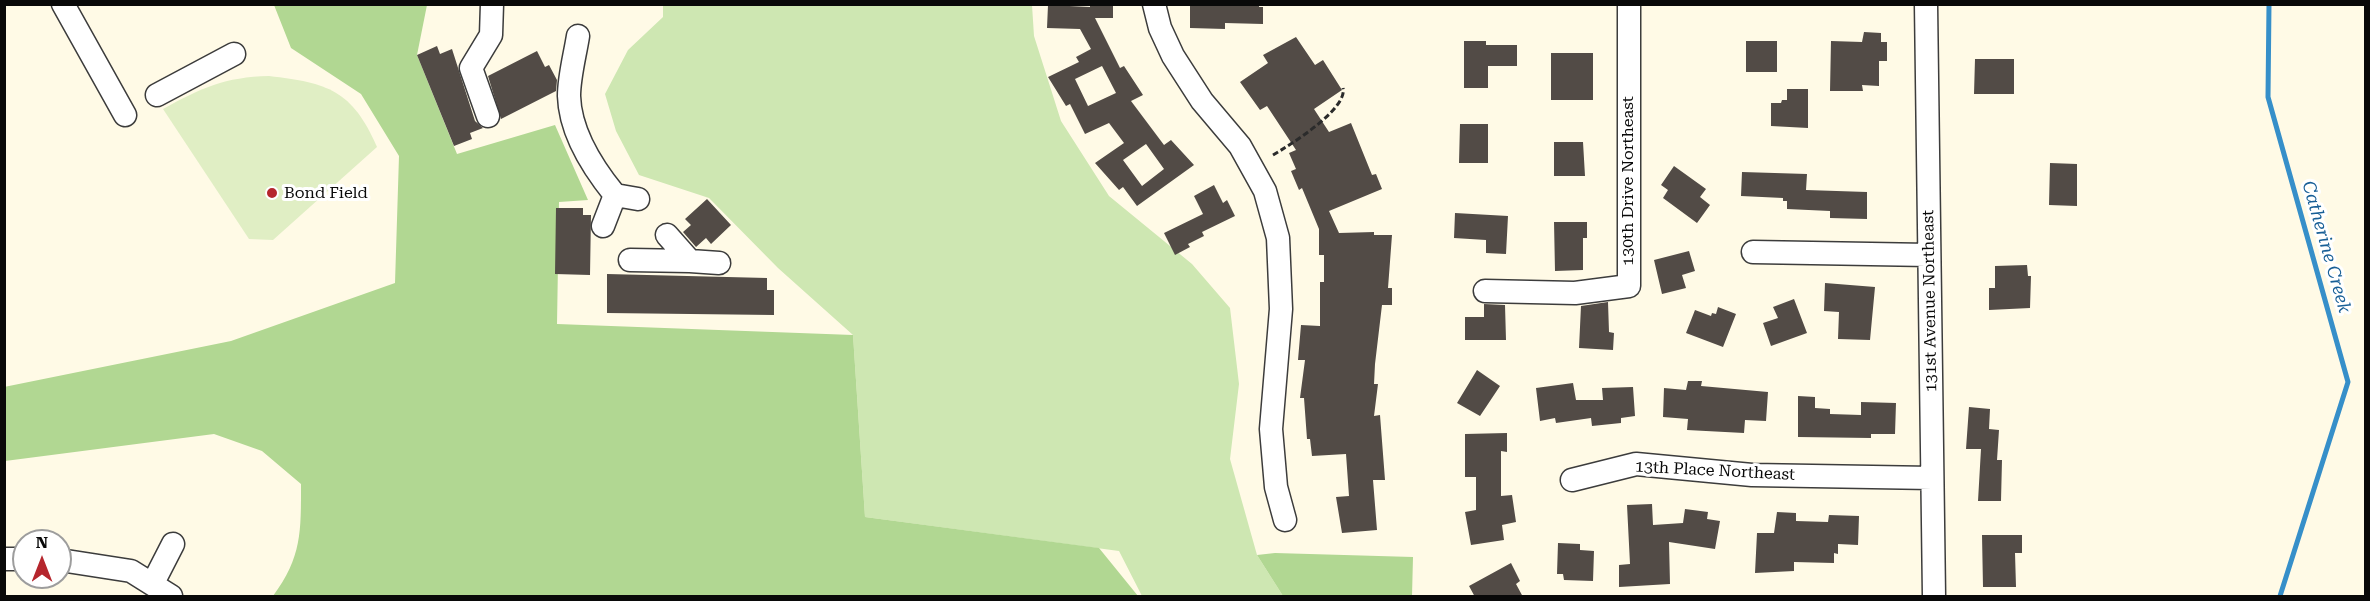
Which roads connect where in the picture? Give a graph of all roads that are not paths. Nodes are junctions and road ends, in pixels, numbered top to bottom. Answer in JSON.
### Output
{"nodes":[{"id":1,"x":63,"y":4,"type":"edge"},
{"id":2,"x":492,"y":4,"type":"edge"},
{"id":3,"x":1154,"y":4,"type":"edge"},
{"id":4,"x":1629,"y":4,"type":"edge"},
{"id":5,"x":1926,"y":4,"type":"edge"},
{"id":6,"x":578,"y":36,"type":"dead end"},
{"id":7,"x":234,"y":54,"type":"dead end"},
{"id":8,"x":157,"y":95,"type":"dead end"},
{"id":9,"x":125,"y":115,"type":"dead end"},
{"id":10,"x":488,"y":116,"type":"dead end"},
{"id":11,"x":615,"y":195,"type":"junction"},
{"id":12,"x":638,"y":199,"type":"dead end"},
{"id":13,"x":603,"y":226,"type":"dead end"},
{"id":14,"x":667,"y":235,"type":"dead end"},
{"id":15,"x":1753,"y":252,"type":"dead end"},
{"id":16,"x":1929,"y":255,"type":"junction"},
{"id":17,"x":630,"y":260,"type":"dead end"},
{"id":18,"x":690,"y":261,"type":"junction"},
{"id":19,"x":719,"y":263,"type":"dead end"},
{"id":20,"x":1485,"y":291,"type":"dead end"},
{"id":21,"x":1932,"y":478,"type":"junction"},
{"id":22,"x":1572,"y":480,"type":"dead end"},
{"id":23,"x":1285,"y":520,"type":"dead end"},
{"id":24,"x":173,"y":544,"type":"dead end"},
{"id":25,"x":72,"y":562,"type":"edge"},
{"id":26,"x":162,"y":590,"type":"edge"},
{"id":27,"x":1934,"y":597,"type":"edge"}],
"edges":[{"from":1,"to":9,"type":"street"},
{"from":2,"to":10,"type":"street"},
{"from":3,"to":23,"type":"street"},
{"from":4,"to":20,"type":"street","name":"130th Drive Northeast"},
{"from":5,"to":16,"type":"street","name":"131st Avenue Northeast"},
{"from":6,"to":11,"type":"street"},
{"from":7,"to":8,"type":"street"},
{"from":11,"to":12,"type":"street"},
{"from":11,"to":13,"type":"street"},
{"from":14,"to":18,"type":"street"},
{"from":15,"to":16,"type":"street"},
{"from":16,"to":21,"type":"street","name":"131st Avenue Northeast"},
{"from":17,"to":18,"type":"street"},
{"from":18,"to":19,"type":"street"},
{"from":21,"to":22,"type":"street","name":"13th Place Northeast"},
{"from":21,"to":27,"type":"street","name":"131st Avenue Northeast"},
{"from":24,"to":26,"type":"street"},
{"from":25,"to":26,"type":"street"}]}
